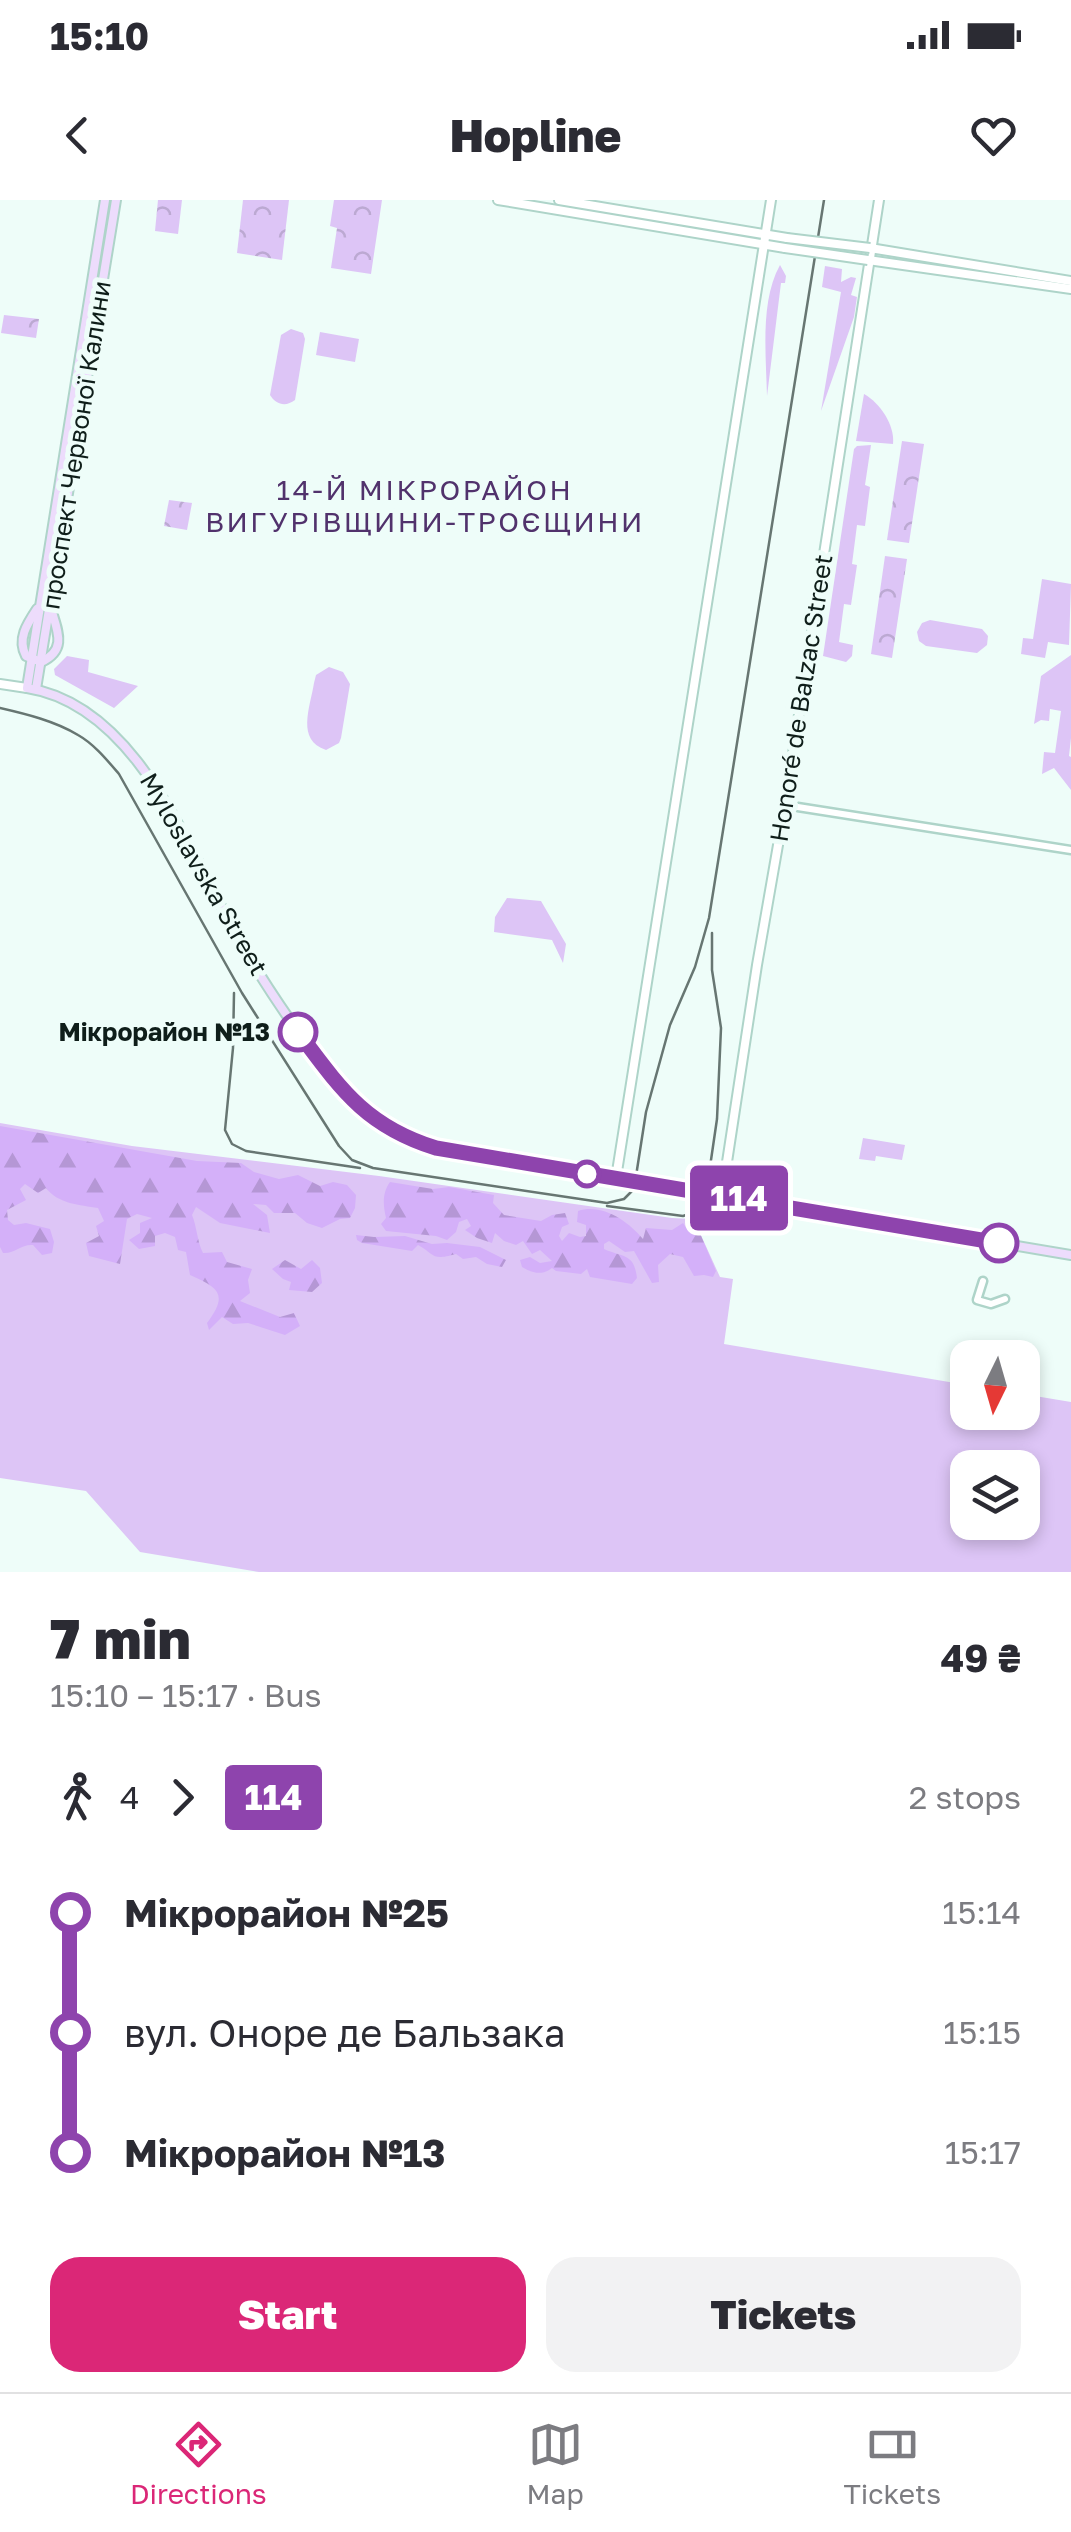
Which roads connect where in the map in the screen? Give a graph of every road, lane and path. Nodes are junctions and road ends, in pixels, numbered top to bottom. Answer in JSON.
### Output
{"nodes":[{"id":1,"x":105,"y":200,"type":"edge"},
{"id":2,"x":116,"y":200,"type":"edge"},
{"id":3,"x":498,"y":200,"type":"edge"},
{"id":4,"x":559,"y":200,"type":"edge"},
{"id":5,"x":771,"y":200,"type":"edge"},
{"id":6,"x":878,"y":200,"type":"edge"},
{"id":7,"x":765,"y":240,"type":"junction"},
{"id":8,"x":786,"y":243,"type":"junction"},
{"id":9,"x":870,"y":248,"type":"junction"},
{"id":10,"x":868,"y":260,"type":"junction"},
{"id":11,"x":1071,"y":280,"type":"edge"},
{"id":12,"x":1071,"y":289,"type":"edge"},
{"id":13,"x":45,"y":604,"type":"junction"},
{"id":14,"x":36,"y":661,"type":"junction"},
{"id":15,"x":0,"y":684,"type":"edge"},
{"id":16,"x":32,"y":688,"type":"junction"},
{"id":17,"x":785,"y":805,"type":"junction"},
{"id":18,"x":1071,"y":850,"type":"edge"},
{"id":19,"x":616,"y":1178,"type":"junction"},
{"id":20,"x":722,"y":1195,"type":"junction"},
{"id":21,"x":1071,"y":1255,"type":"edge"},
{"id":22,"x":984,"y":1281,"type":"dead end"},
{"id":23,"x":1005,"y":1299,"type":"dead end"}],
"edges":[{"from":1,"to":13,"type":"main road","name":"проспект Червоної Калини"},
{"from":2,"to":13,"type":"main road","name":"проспект Червоної Калини"},
{"from":3,"to":7,"type":"street"},
{"from":4,"to":7,"type":"street"},
{"from":5,"to":7,"type":"street"},
{"from":6,"to":9,"type":"street","name":"Honoré de Balzac Street"},
{"from":7,"to":8,"type":"street"},
{"from":7,"to":19,"type":"street"},
{"from":8,"to":9,"type":"street","bridge":true},
{"from":8,"to":10,"type":"street","bridge":true},
{"from":9,"to":10,"type":"street","name":"Honoré de Balzac Street"},
{"from":9,"to":11,"type":"street"},
{"from":10,"to":12,"type":"street"},
{"from":10,"to":17,"type":"street","name":"Honoré de Balzac Street"},
{"from":13,"to":14,"type":"main road","name":"проспект Червоної Калини"},
{"from":13,"to":14,"type":"main road"},
{"from":13,"to":14,"type":"main road"},
{"from":14,"to":16,"type":"main road","name":"проспект Червоної Калини"},
{"from":15,"to":16,"type":"street","name":"Myloslavska Street"},
{"from":16,"to":19,"type":"main road","name":"Myloslavska Street"},
{"from":17,"to":18,"type":"street"},
{"from":17,"to":20,"type":"street","name":"Honoré de Balzac Street"},
{"from":19,"to":20,"type":"main road","name":"Myloslavska Street"},
{"from":20,"to":21,"type":"main road","name":"Myloslavska Street"},
{"from":22,"to":23,"type":"street"}]}
